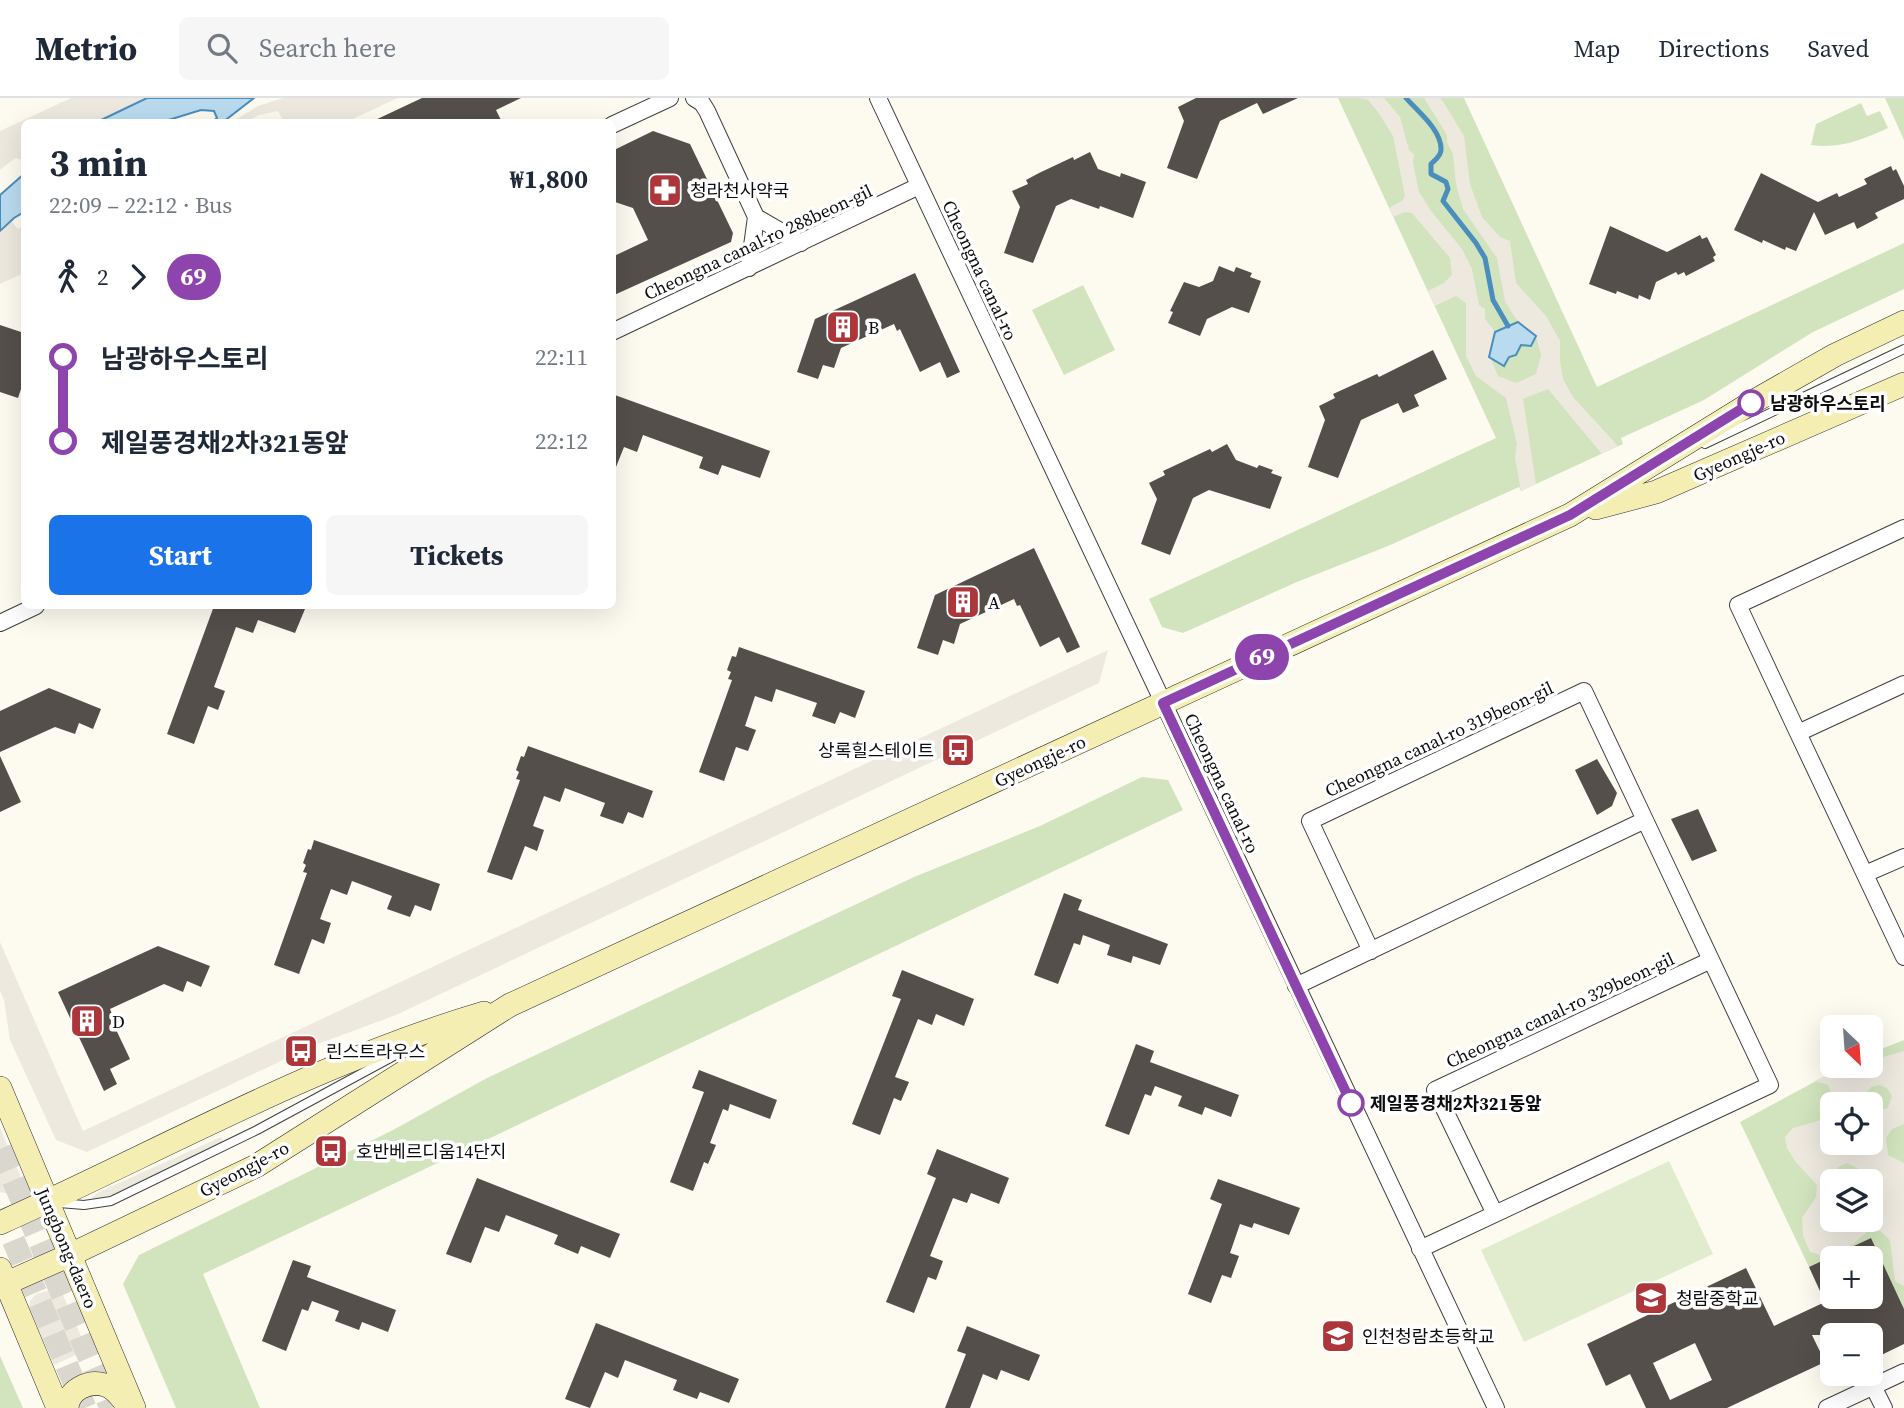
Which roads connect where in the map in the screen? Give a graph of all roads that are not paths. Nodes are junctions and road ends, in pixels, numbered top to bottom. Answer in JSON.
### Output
{"nodes":[{"id":1,"x":670,"y":98,"type":"edge"},
{"id":2,"x":694,"y":98,"type":"edge"},
{"id":3,"x":878,"y":98,"type":"edge"},
{"id":4,"x":616,"y":123,"type":"edge"},
{"id":5,"x":919,"y":186,"type":"junction"},
{"id":6,"x":756,"y":217,"type":"junction"},
{"id":7,"x":801,"y":243,"type":"junction"},
{"id":8,"x":749,"y":268,"type":"junction"},
{"id":9,"x":1904,"y":322,"type":"edge"},
{"id":10,"x":616,"y":330,"type":"edge"},
{"id":11,"x":1904,"y":349,"type":"edge"},
{"id":12,"x":1904,"y":384,"type":"edge"},
{"id":13,"x":1628,"y":481,"type":"junction"},
{"id":14,"x":1570,"y":515,"type":"junction"},
{"id":15,"x":1904,"y":528,"type":"edge"},
{"id":16,"x":30,"y":609,"type":"edge"},
{"id":17,"x":0,"y":623,"type":"edge"},
{"id":18,"x":1904,"y":684,"type":"edge"},
{"id":19,"x":1163,"y":703,"type":"junction"},
{"id":20,"x":1798,"y":733,"type":"junction"},
{"id":21,"x":1645,"y":821,"type":"junction"},
{"id":22,"x":1904,"y":857,"type":"edge"},
{"id":23,"x":1865,"y":874,"type":"junction"},
{"id":24,"x":1371,"y":951,"type":"junction"},
{"id":25,"x":1904,"y":957,"type":"edge"},
{"id":26,"x":1711,"y":960,"type":"junction"},
{"id":27,"x":1296,"y":986,"type":"junction"},
{"id":28,"x":510,"y":1005,"type":"junction"},
{"id":29,"x":0,"y":1088,"type":"edge"},
{"id":30,"x":48,"y":1201,"type":"junction"},
{"id":31,"x":1495,"y":1214,"type":"junction"},
{"id":32,"x":0,"y":1223,"type":"edge"},
{"id":33,"x":1420,"y":1249,"type":"junction"},
{"id":34,"x":70,"y":1255,"type":"junction"},
{"id":35,"x":1,"y":1280,"type":"edge"},
{"id":36,"x":1904,"y":1372,"type":"edge"},
{"id":37,"x":1883,"y":1381,"type":"edge"},
{"id":38,"x":1873,"y":1386,"type":"joint"},
{"id":39,"x":58,"y":1408,"type":"edge"},
{"id":40,"x":67,"y":1408,"type":"edge"},
{"id":41,"x":132,"y":1408,"type":"edge"},
{"id":42,"x":1496,"y":1408,"type":"edge"},
{"id":43,"x":1827,"y":1408,"type":"edge"},
{"id":44,"x":1884,"y":1408,"type":"edge"}],
"edges":[{"from":1,"to":4,"type":"street"},
{"from":2,"to":6,"type":"street","name":"Cheongna canal-ro 288beon-gil"},
{"from":3,"to":5,"type":"street","name":"Cheongna canal-ro"},
{"from":5,"to":7,"type":"street","name":"Cheongna canal-ro 288beon-gil"},
{"from":5,"to":19,"type":"street","name":"Cheongna canal-ro"},
{"from":6,"to":7,"type":"street"},
{"from":6,"to":8,"type":"street"},
{"from":7,"to":8,"type":"street","name":"Cheongna canal-ro 288beon-gil"},
{"from":8,"to":10,"type":"street","name":"Cheongna canal-ro 288beon-gil"},
{"from":9,"to":13,"type":"main road","name":"Gyeongje-ro"},
{"from":11,"to":13,"type":"lane"},
{"from":12,"to":14,"type":"main road","name":"Gyeongje-ro"},
{"from":13,"to":14,"type":"main road","name":"Gyeongje-ro"},
{"from":14,"to":19,"type":"main road","name":"Gyeongje-ro"},
{"from":15,"to":20,"type":"street"},
{"from":16,"to":17,"type":"street"},
{"from":18,"to":20,"type":"street"},
{"from":19,"to":27,"type":"street","name":"Cheongna canal-ro"},
{"from":19,"to":28,"type":"main road","name":"Gyeongje-ro"},
{"from":20,"to":23,"type":"street"},
{"from":21,"to":24,"type":"street"},
{"from":21,"to":24,"type":"street","name":"Cheongna canal-ro 319beon-gil"},
{"from":21,"to":26,"type":"street","name":"Cheongna canal-ro 319beon-gil"},
{"from":22,"to":23,"type":"street"},
{"from":23,"to":25,"type":"street"},
{"from":24,"to":27,"type":"street"},
{"from":26,"to":31,"type":"street","name":"Cheongna canal-ro 329beon-gil"},
{"from":26,"to":31,"type":"street"},
{"from":27,"to":33,"type":"street","name":"Cheongna canal-ro"},
{"from":28,"to":30,"type":"main road","name":"Gyeongje-ro"},
{"from":28,"to":34,"type":"main road","name":"Gyeongje-ro"},
{"from":29,"to":30,"type":"main road","name":"Jungbong-daero"},
{"from":30,"to":32,"type":"main road","name":"Gyeongje-ro"},
{"from":30,"to":34,"type":"main road","name":"Jungbong-daero"},
{"from":31,"to":33,"type":"street"},
{"from":33,"to":42,"type":"street","name":"Cheongna canal-ro"},
{"from":34,"to":35,"type":"main road","name":"Gyeongje-ro"},
{"from":34,"to":41,"type":"main road","name":"Jungbong-daero"},
{"from":35,"to":39,"type":"main road"},
{"from":36,"to":37,"type":"street"},
{"from":38,"to":43,"type":"street"},
{"from":38,"to":44,"type":"street"},
{"from":40,"to":41,"type":"main road"}]}
